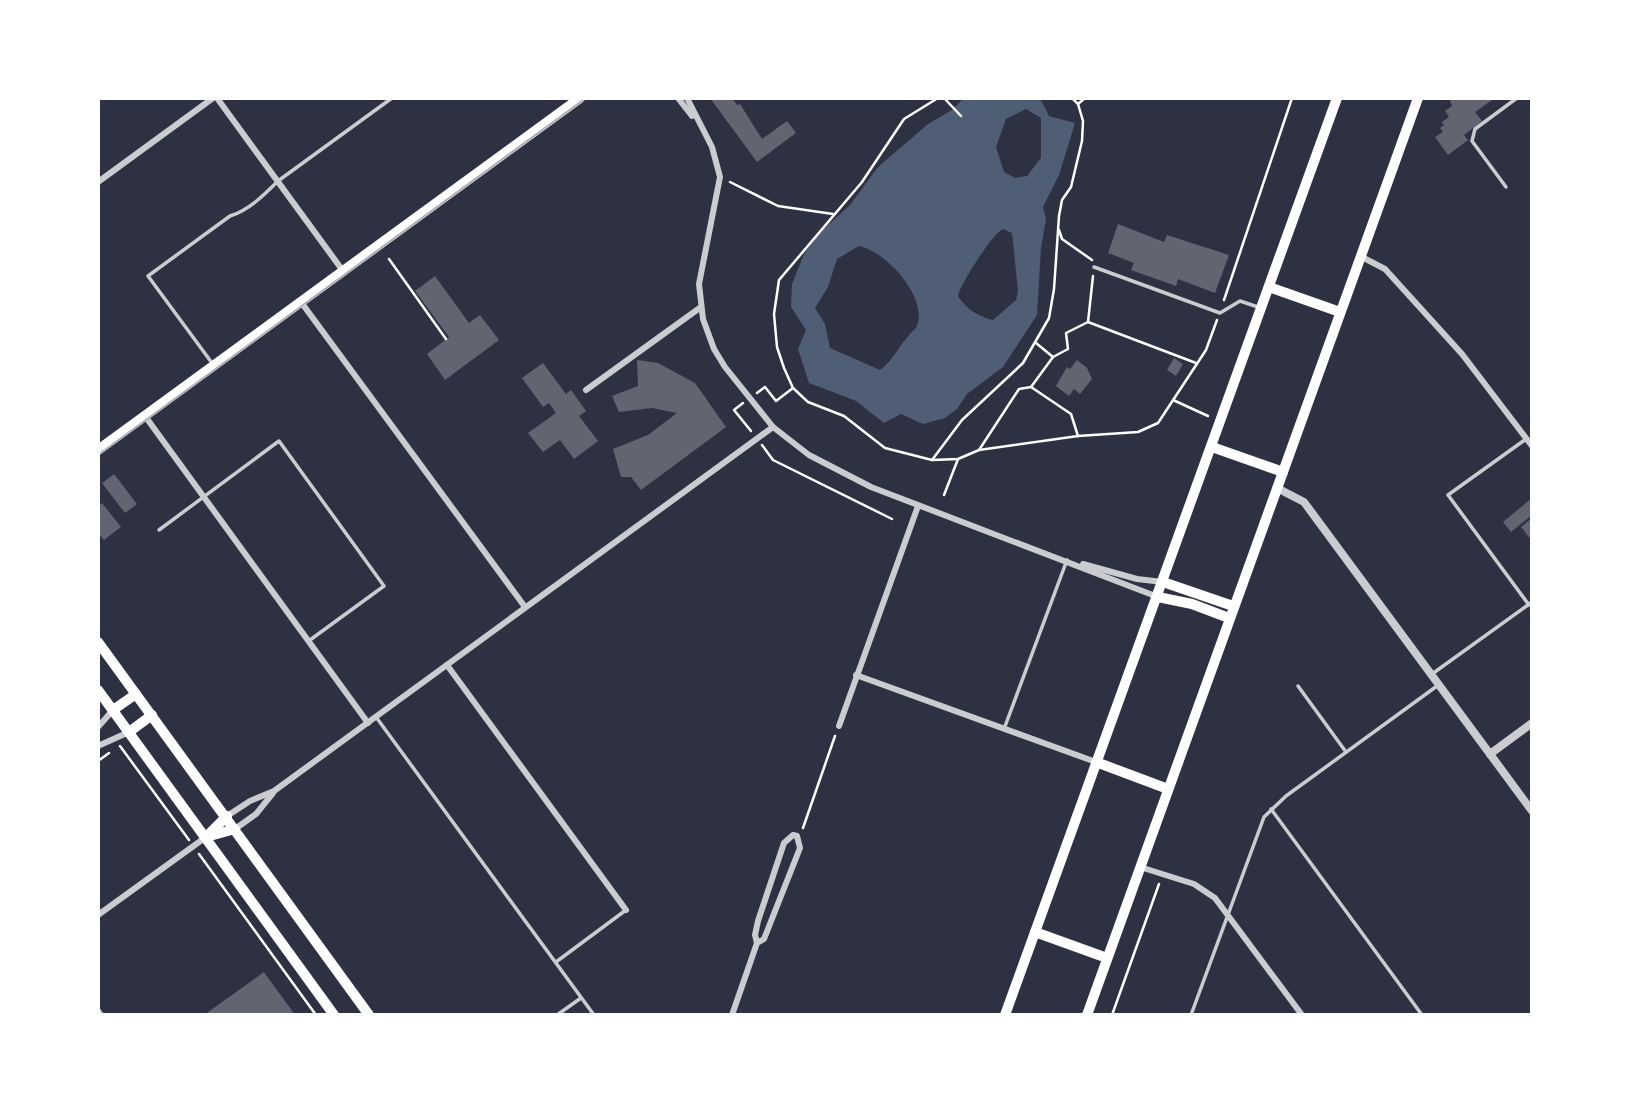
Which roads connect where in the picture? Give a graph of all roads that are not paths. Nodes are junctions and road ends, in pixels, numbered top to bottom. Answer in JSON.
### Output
{"nodes":[{"id":1,"x":215,"y":98,"type":"edge"},
{"id":2,"x":392,"y":98,"type":"edge"},
{"id":3,"x":580,"y":98,"type":"edge"},
{"id":4,"x":678,"y":98,"type":"edge"},
{"id":5,"x":687,"y":98,"type":"edge"},
{"id":6,"x":1337,"y":98,"type":"edge"},
{"id":7,"x":1418,"y":98,"type":"edge"},
{"id":8,"x":1517,"y":98,"type":"edge"},
{"id":9,"x":699,"y":125,"type":"junction"},
{"id":10,"x":278,"y":181,"type":"junction"},
{"id":11,"x":98,"y":182,"type":"edge"},
{"id":12,"x":1506,"y":187,"type":"dead end"},
{"id":13,"x":1360,"y":256,"type":"junction"},
{"id":14,"x":1094,"y":267,"type":"road end"},
{"id":15,"x":343,"y":271,"type":"junction"},
{"id":16,"x":1269,"y":287,"type":"junction"},
{"id":17,"x":302,"y":302,"type":"junction"},
{"id":18,"x":701,"y":307,"type":"junction"},
{"id":19,"x":1261,"y":308,"type":"junction"},
{"id":20,"x":1340,"y":312,"type":"junction"},
{"id":21,"x":214,"y":366,"type":"junction"},
{"id":22,"x":586,"y":390,"type":"dead end"},
{"id":23,"x":145,"y":416,"type":"junction"},
{"id":24,"x":773,"y":427,"type":"junction"},
{"id":25,"x":1526,"y":438,"type":"junction"},
{"id":26,"x":1532,"y":446,"type":"edge"},
{"id":27,"x":1212,"y":447,"type":"junction"},
{"id":28,"x":98,"y":450,"type":"edge"},
{"id":29,"x":1283,"y":472,"type":"junction"},
{"id":30,"x":1277,"y":488,"type":"junction"},
{"id":31,"x":204,"y":496,"type":"junction"},
{"id":32,"x":918,"y":506,"type":"junction"},
{"id":33,"x":159,"y":530,"type":"dead end"},
{"id":34,"x":1067,"y":560,"type":"junction"},
{"id":35,"x":1163,"y":582,"type":"junction"},
{"id":36,"x":1158,"y":597,"type":"junction"},
{"id":37,"x":1530,"y":604,"type":"edge"},
{"id":38,"x":1233,"y":606,"type":"junction"},
{"id":39,"x":525,"y":607,"type":"junction"},
{"id":40,"x":1229,"y":618,"type":"junction"},
{"id":41,"x":310,"y":640,"type":"junction"},
{"id":42,"x":98,"y":642,"type":"edge"},
{"id":43,"x":447,"y":665,"type":"junction"},
{"id":44,"x":1432,"y":674,"type":"junction"},
{"id":45,"x":856,"y":675,"type":"junction"},
{"id":46,"x":1439,"y":684,"type":"junction"},
{"id":47,"x":1298,"y":686,"type":"dead end"},
{"id":48,"x":98,"y":690,"type":"edge"},
{"id":49,"x":136,"y":694,"type":"junction"},
{"id":50,"x":113,"y":710,"type":"junction"},
{"id":51,"x":152,"y":715,"type":"junction"},
{"id":52,"x":376,"y":716,"type":"junction"},
{"id":53,"x":368,"y":723,"type":"junction"},
{"id":54,"x":1532,"y":723,"type":"edge"},
{"id":55,"x":98,"y":726,"type":"edge"},
{"id":56,"x":839,"y":726,"type":"road end"},
{"id":57,"x":1004,"y":729,"type":"junction"},
{"id":58,"x":129,"y":732,"type":"junction"},
{"id":59,"x":98,"y":746,"type":"edge"},
{"id":60,"x":1346,"y":752,"type":"junction"},
{"id":61,"x":1490,"y":754,"type":"junction"},
{"id":62,"x":1096,"y":762,"type":"junction"},
{"id":63,"x":1168,"y":789,"type":"junction"},
{"id":64,"x":274,"y":791,"type":"junction"},
{"id":65,"x":1271,"y":809,"type":"junction"},
{"id":66,"x":1532,"y":811,"type":"edge"},
{"id":67,"x":226,"y":816,"type":"junction"},
{"id":68,"x":235,"y":829,"type":"junction"},
{"id":69,"x":206,"y":837,"type":"junction"},
{"id":70,"x":1140,"y":867,"type":"junction"},
{"id":71,"x":625,"y":910,"type":"joint"},
{"id":72,"x":1228,"y":914,"type":"junction"},
{"id":73,"x":98,"y":915,"type":"edge"},
{"id":74,"x":1035,"y":932,"type":"junction"},
{"id":75,"x":758,"y":943,"type":"junction"},
{"id":76,"x":1107,"y":958,"type":"junction"},
{"id":77,"x":556,"y":962,"type":"junction"},
{"id":78,"x":582,"y":998,"type":"junction"},
{"id":79,"x":334,"y":1015,"type":"edge"},
{"id":80,"x":369,"y":1015,"type":"edge"},
{"id":81,"x":557,"y":1015,"type":"edge"},
{"id":82,"x":594,"y":1015,"type":"edge"},
{"id":83,"x":732,"y":1015,"type":"edge"},
{"id":84,"x":1005,"y":1015,"type":"edge"},
{"id":85,"x":1087,"y":1015,"type":"edge"},
{"id":86,"x":1192,"y":1015,"type":"edge"},
{"id":87,"x":1302,"y":1015,"type":"edge"},
{"id":88,"x":1422,"y":1015,"type":"edge"}],
"edges":[{"from":1,"to":10,"type":"street"},
{"from":1,"to":11,"type":"street"},
{"from":2,"to":10,"type":"lane"},
{"from":3,"to":15,"type":"main road"},
{"from":4,"to":9,"type":"street"},
{"from":5,"to":9,"type":"street"},
{"from":6,"to":16,"type":"main road"},
{"from":7,"to":13,"type":"main road"},
{"from":8,"to":12,"type":"lane"},
{"from":9,"to":18,"type":"street"},
{"from":10,"to":15,"type":"street"},
{"from":10,"to":21,"type":"lane"},
{"from":13,"to":20,"type":"main road"},
{"from":13,"to":25,"type":"street"},
{"from":14,"to":19,"type":"lane"},
{"from":15,"to":17,"type":"main road"},
{"from":16,"to":19,"type":"main road"},
{"from":16,"to":20,"type":"main road"},
{"from":17,"to":21,"type":"main road"},
{"from":17,"to":39,"type":"street"},
{"from":18,"to":22,"type":"street"},
{"from":18,"to":24,"type":"street"},
{"from":19,"to":27,"type":"main road"},
{"from":20,"to":29,"type":"main road"},
{"from":21,"to":23,"type":"main road"},
{"from":23,"to":28,"type":"main road"},
{"from":23,"to":31,"type":"street"},
{"from":24,"to":32,"type":"street"},
{"from":24,"to":39,"type":"street"},
{"from":25,"to":26,"type":"street"},
{"from":25,"to":37,"type":"lane"},
{"from":27,"to":29,"type":"main road"},
{"from":27,"to":35,"type":"main road"},
{"from":29,"to":30,"type":"main road"},
{"from":30,"to":38,"type":"main road"},
{"from":30,"to":44,"type":"street"},
{"from":31,"to":33,"type":"lane"},
{"from":31,"to":41,"type":"street"},
{"from":31,"to":41,"type":"lane"},
{"from":32,"to":34,"type":"street"},
{"from":32,"to":45,"type":"street"},
{"from":34,"to":35,"type":"street"},
{"from":34,"to":36,"type":"street"},
{"from":34,"to":57,"type":"lane"},
{"from":35,"to":36,"type":"main road"},
{"from":35,"to":38,"type":"main road"},
{"from":36,"to":40,"type":"main road"},
{"from":36,"to":62,"type":"main road"},
{"from":37,"to":44,"type":"lane"},
{"from":38,"to":40,"type":"main road"},
{"from":39,"to":43,"type":"street"},
{"from":40,"to":63,"type":"main road"},
{"from":41,"to":53,"type":"street"},
{"from":42,"to":49,"type":"main road"},
{"from":43,"to":52,"type":"street"},
{"from":43,"to":71,"type":"street"},
{"from":44,"to":46,"type":"street"},
{"from":45,"to":56,"type":"street"},
{"from":45,"to":57,"type":"street"},
{"from":46,"to":60,"type":"lane"},
{"from":46,"to":61,"type":"street"},
{"from":47,"to":60,"type":"lane"},
{"from":48,"to":50,"type":"main road"},
{"from":49,"to":50,"type":"main road"},
{"from":49,"to":51,"type":"main road"},
{"from":50,"to":55,"type":"street"},
{"from":50,"to":58,"type":"main road"},
{"from":51,"to":58,"type":"main road"},
{"from":51,"to":67,"type":"main road"},
{"from":52,"to":53,"type":"street"},
{"from":52,"to":77,"type":"lane"},
{"from":53,"to":64,"type":"street"},
{"from":54,"to":61,"type":"street"},
{"from":57,"to":62,"type":"street"},
{"from":58,"to":59,"type":"street"},
{"from":58,"to":69,"type":"main road"},
{"from":60,"to":65,"type":"lane"},
{"from":61,"to":66,"type":"street"},
{"from":62,"to":63,"type":"main road"},
{"from":62,"to":74,"type":"main road"},
{"from":63,"to":70,"type":"main road"},
{"from":64,"to":67,"type":"street"},
{"from":64,"to":68,"type":"street"},
{"from":65,"to":72,"type":"lane"},
{"from":65,"to":88,"type":"lane"},
{"from":67,"to":68,"type":"main road"},
{"from":67,"to":69,"type":"main road"},
{"from":68,"to":69,"type":"main road"},
{"from":68,"to":80,"type":"main road"},
{"from":69,"to":73,"type":"street"},
{"from":69,"to":79,"type":"main road"},
{"from":70,"to":72,"type":"street"},
{"from":70,"to":76,"type":"main road"},
{"from":71,"to":77,"type":"lane"},
{"from":72,"to":86,"type":"lane"},
{"from":72,"to":87,"type":"street"},
{"from":74,"to":76,"type":"main road"},
{"from":74,"to":84,"type":"main road"},
{"from":75,"to":75,"type":"street"},
{"from":75,"to":83,"type":"street"},
{"from":76,"to":85,"type":"main road"},
{"from":77,"to":78,"type":"lane"},
{"from":78,"to":81,"type":"lane"},
{"from":78,"to":82,"type":"lane"}]}
